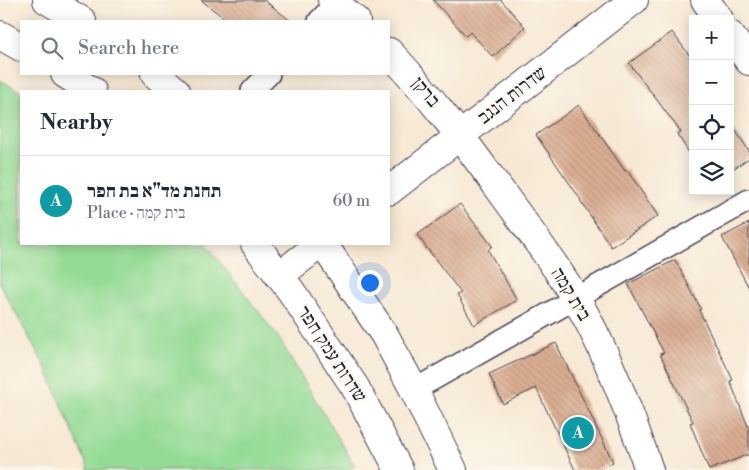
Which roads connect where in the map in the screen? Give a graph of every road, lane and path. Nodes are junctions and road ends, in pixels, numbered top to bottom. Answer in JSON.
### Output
{"nodes":[{"id":1,"x":47,"y":0,"type":"edge"},
{"id":2,"x":634,"y":0,"type":"edge"},
{"id":3,"x":705,"y":0,"type":"edge"},
{"id":4,"x":332,"y":6,"type":"edge"},
{"id":5,"x":715,"y":15,"type":"edge"},
{"id":6,"x":80,"y":20,"type":"edge"},
{"id":7,"x":354,"y":20,"type":"edge"},
{"id":8,"x":0,"y":34,"type":"edge"},
{"id":9,"x":734,"y":40,"type":"edge"},
{"id":10,"x":20,"y":46,"type":"edge"},
{"id":11,"x":390,"y":53,"type":"edge"},
{"id":12,"x":749,"y":61,"type":"edge"},
{"id":13,"x":67,"y":75,"type":"edge"},
{"id":14,"x":156,"y":75,"type":"edge"},
{"id":15,"x":268,"y":75,"type":"edge"},
{"id":16,"x":90,"y":90,"type":"edge"},
{"id":17,"x":175,"y":90,"type":"edge"},
{"id":18,"x":253,"y":90,"type":"edge"},
{"id":19,"x":461,"y":135,"type":"junction"},
{"id":20,"x":390,"y":190,"type":"edge"},
{"id":21,"x":749,"y":200,"type":"edge"},
{"id":22,"x":256,"y":245,"type":"edge"},
{"id":23,"x":321,"y":245,"type":"edge"},
{"id":24,"x":323,"y":245,"type":"edge"},
{"id":25,"x":279,"y":276,"type":"junction"},
{"id":26,"x":575,"y":299,"type":"junction"},
{"id":27,"x":414,"y":390,"type":"junction"},
{"id":28,"x":399,"y":470,"type":"edge"},
{"id":29,"x":453,"y":470,"type":"edge"},
{"id":30,"x":649,"y":470,"type":"edge"}],
"edges":[{"from":1,"to":6,"type":"street"},
{"from":2,"to":19,"type":"street","name":"שדרות הנגב"},
{"from":3,"to":5,"type":"street"},
{"from":4,"to":7,"type":"street"},
{"from":8,"to":10,"type":"street"},
{"from":9,"to":12,"type":"street"},
{"from":11,"to":19,"type":"street","name":"ברקן"},
{"from":13,"to":16,"type":"street"},
{"from":14,"to":17,"type":"street"},
{"from":15,"to":18,"type":"street"},
{"from":19,"to":20,"type":"street","name":"שדרות הנגב"},
{"from":19,"to":26,"type":"street","name":"בית קמה"},
{"from":21,"to":26,"type":"street"},
{"from":22,"to":25,"type":"street","name":"שדרות עמק חפר"},
{"from":23,"to":25,"type":"street"},
{"from":24,"to":27,"type":"street"},
{"from":25,"to":28,"type":"street","name":"שדרות עמק חפר"},
{"from":26,"to":27,"type":"street"},
{"from":26,"to":30,"type":"street","name":"בית קמה"},
{"from":27,"to":29,"type":"street"}]}
